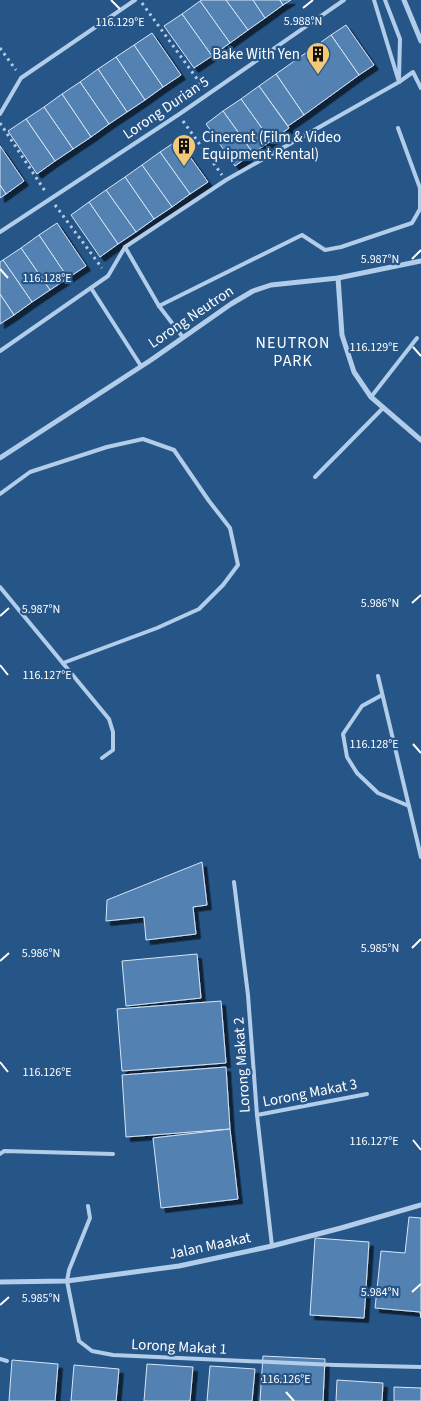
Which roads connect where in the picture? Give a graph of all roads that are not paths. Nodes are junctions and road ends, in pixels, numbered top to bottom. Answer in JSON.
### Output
{"nodes":[{"id":1,"x":135,"y":0,"type":"edge"},
{"id":2,"x":344,"y":0,"type":"edge"},
{"id":3,"x":374,"y":0,"type":"edge"},
{"id":4,"x":385,"y":0,"type":"edge"},
{"id":5,"x":404,"y":0,"type":"edge"},
{"id":6,"x":421,"y":41,"type":"edge"},
{"id":7,"x":399,"y":82,"type":"junction"},
{"id":8,"x":421,"y":88,"type":"edge"},
{"id":9,"x":0,"y":114,"type":"edge"},
{"id":10,"x":398,"y":128,"type":"dead end"},
{"id":11,"x":0,"y":232,"type":"edge"},
{"id":12,"x":125,"y":247,"type":"junction"},
{"id":13,"x":421,"y":261,"type":"edge"},
{"id":14,"x":338,"y":278,"type":"junction"},
{"id":15,"x":91,"y":288,"type":"junction"},
{"id":16,"x":159,"y":306,"type":"junction"},
{"id":17,"x":182,"y":336,"type":"junction"},
{"id":18,"x":416,"y":338,"type":"dead end"},
{"id":19,"x":0,"y":351,"type":"edge"},
{"id":20,"x":141,"y":366,"type":"junction"},
{"id":21,"x":371,"y":397,"type":"junction"},
{"id":22,"x":383,"y":408,"type":"junction"},
{"id":23,"x":421,"y":440,"type":"edge"},
{"id":24,"x":0,"y":458,"type":"edge"},
{"id":25,"x":315,"y":477,"type":"dead end"},
{"id":26,"x":0,"y":494,"type":"edge"},
{"id":27,"x":0,"y":587,"type":"edge"},
{"id":28,"x":63,"y":663,"type":"junction"},
{"id":29,"x":378,"y":676,"type":"dead end"},
{"id":30,"x":382,"y":695,"type":"junction"},
{"id":31,"x":102,"y":758,"type":"dead end"},
{"id":32,"x":409,"y":806,"type":"junction"},
{"id":33,"x":421,"y":857,"type":"edge"},
{"id":34,"x":234,"y":882,"type":"dead end"},
{"id":35,"x":368,"y":1094,"type":"dead end"},
{"id":36,"x":257,"y":1115,"type":"junction"},
{"id":37,"x":0,"y":1154,"type":"edge"},
{"id":38,"x":113,"y":1154,"type":"dead end"},
{"id":39,"x":421,"y":1205,"type":"edge"},
{"id":40,"x":88,"y":1206,"type":"dead end"},
{"id":41,"x":272,"y":1246,"type":"junction"},
{"id":42,"x":67,"y":1281,"type":"junction"},
{"id":43,"x":0,"y":1282,"type":"edge"},
{"id":44,"x":0,"y":1359,"type":"edge"},
{"id":45,"x":7,"y":1361,"type":"dead end"},
{"id":46,"x":421,"y":1367,"type":"edge"}],
"edges":[{"from":1,"to":9,"type":"lane"},
{"from":2,"to":11,"type":"lane","name":"Lorong Durian 5"},
{"from":3,"to":7,"type":"lane"},
{"from":4,"to":7,"type":"lane"},
{"from":5,"to":6,"type":"street"},
{"from":7,"to":8,"type":"lane"},
{"from":7,"to":12,"type":"lane"},
{"from":10,"to":16,"type":"lane"},
{"from":12,"to":15,"type":"lane"},
{"from":12,"to":16,"type":"lane"},
{"from":13,"to":14,"type":"street","name":"Lorong Neutron"},
{"from":14,"to":17,"type":"street","name":"Lorong Neutron"},
{"from":14,"to":21,"type":"street"},
{"from":15,"to":19,"type":"lane"},
{"from":15,"to":20,"type":"lane"},
{"from":16,"to":17,"type":"lane"},
{"from":17,"to":20,"type":"street","name":"Lorong Neutron"},
{"from":18,"to":21,"type":"lane"},
{"from":20,"to":24,"type":"street","name":"Lorong Neutron"},
{"from":21,"to":22,"type":"street"},
{"from":22,"to":23,"type":"street"},
{"from":22,"to":25,"type":"lane"},
{"from":26,"to":28,"type":"lane"},
{"from":27,"to":28,"type":"lane"},
{"from":28,"to":31,"type":"lane"},
{"from":29,"to":30,"type":"lane"},
{"from":30,"to":32,"type":"lane"},
{"from":30,"to":32,"type":"lane"},
{"from":32,"to":33,"type":"lane"},
{"from":34,"to":36,"type":"lane","name":"Lorong Makat 2"},
{"from":35,"to":36,"type":"lane","name":"Lorong Makat 3"},
{"from":36,"to":41,"type":"lane","name":"Lorong Makat 2"},
{"from":37,"to":38,"type":"lane"},
{"from":39,"to":41,"type":"street","name":"Jalan Maakat"},
{"from":40,"to":42,"type":"lane","name":"Lorong Makat 1"},
{"from":41,"to":42,"type":"street","name":"Jalan Maakat"},
{"from":42,"to":43,"type":"street","name":"Jalan Maakat"},
{"from":42,"to":46,"type":"lane","name":"Lorong Makat 1"},
{"from":44,"to":45,"type":"lane"}]}
